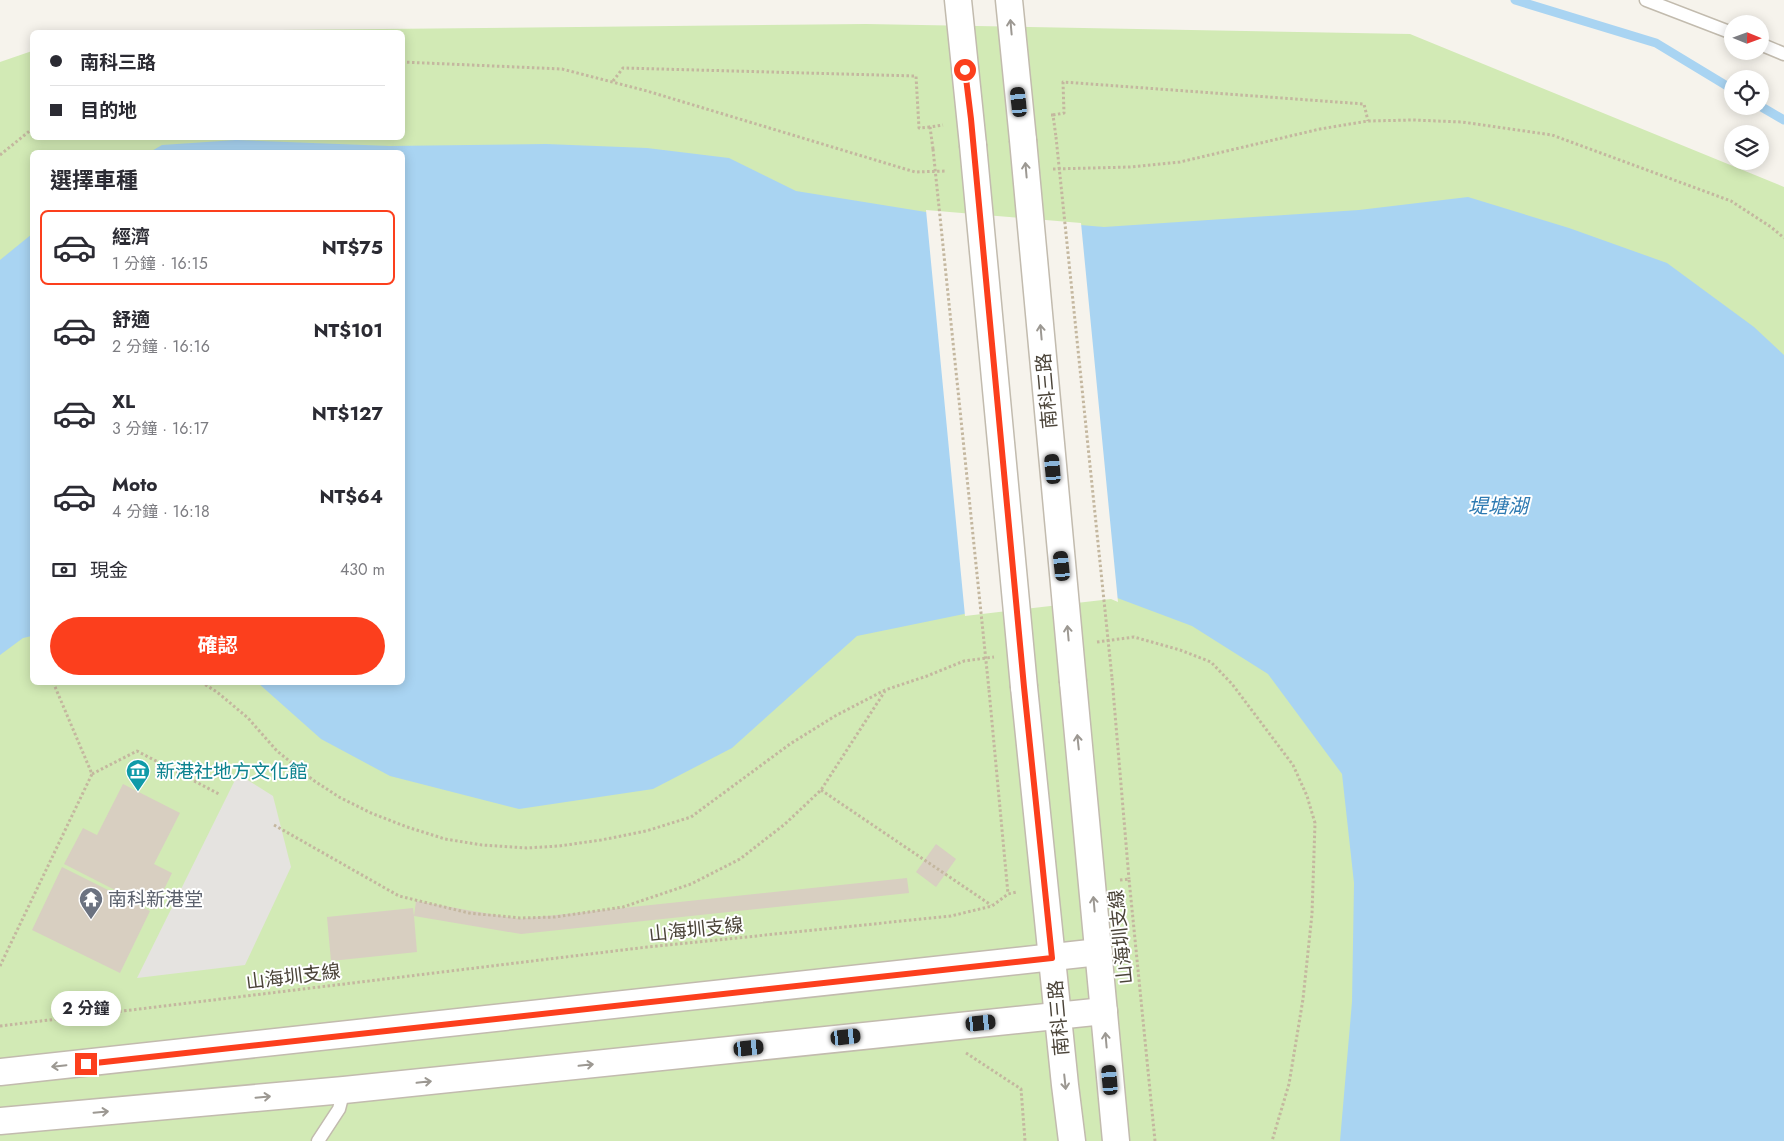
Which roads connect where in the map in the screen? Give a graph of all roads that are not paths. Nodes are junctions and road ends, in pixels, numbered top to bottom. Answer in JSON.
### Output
{"nodes":[{"id":1,"x":958,"y":0,"type":"edge"},
{"id":2,"x":1009,"y":0,"type":"edge"},
{"id":3,"x":1646,"y":0,"type":"edge"},
{"id":4,"x":1724,"y":30,"type":"edge"},
{"id":5,"x":1769,"y":48,"type":"edge"},
{"id":6,"x":1784,"y":54,"type":"edge"},
{"id":7,"x":1099,"y":952,"type":"junction"},
{"id":8,"x":1052,"y":958,"type":"junction"},
{"id":9,"x":1104,"y":1011,"type":"junction"},
{"id":10,"x":1058,"y":1016,"type":"junction"},
{"id":11,"x":0,"y":1072,"type":"edge"},
{"id":12,"x":344,"y":1090,"type":"junction"},
{"id":13,"x":0,"y":1121,"type":"edge"},
{"id":14,"x":318,"y":1141,"type":"edge"},
{"id":15,"x":1072,"y":1141,"type":"edge"},
{"id":16,"x":1116,"y":1141,"type":"edge"}],
"edges":[{"from":1,"to":8,"type":"street","name":"南科三路","bridge":true},
{"from":7,"to":2,"type":"street","name":"南科三路","one_way":true,"bridge":true},
{"from":3,"to":4,"type":"lane"},
{"from":5,"to":6,"type":"lane"},
{"from":7,"to":8,"type":"street"},
{"from":7,"to":9,"type":"street","name":"南科三路"},
{"from":8,"to":10,"type":"street","name":"南科三路"},
{"from":8,"to":11,"type":"street","one_way":true},
{"from":9,"to":10,"type":"street"},
{"from":16,"to":9,"type":"street","name":"南科三路","one_way":true},
{"from":12,"to":10,"type":"street","one_way":true},
{"from":10,"to":15,"type":"street","name":"南科三路","one_way":true},
{"from":13,"to":12,"type":"street","one_way":true},
{"from":12,"to":14,"type":"lane"}]}
